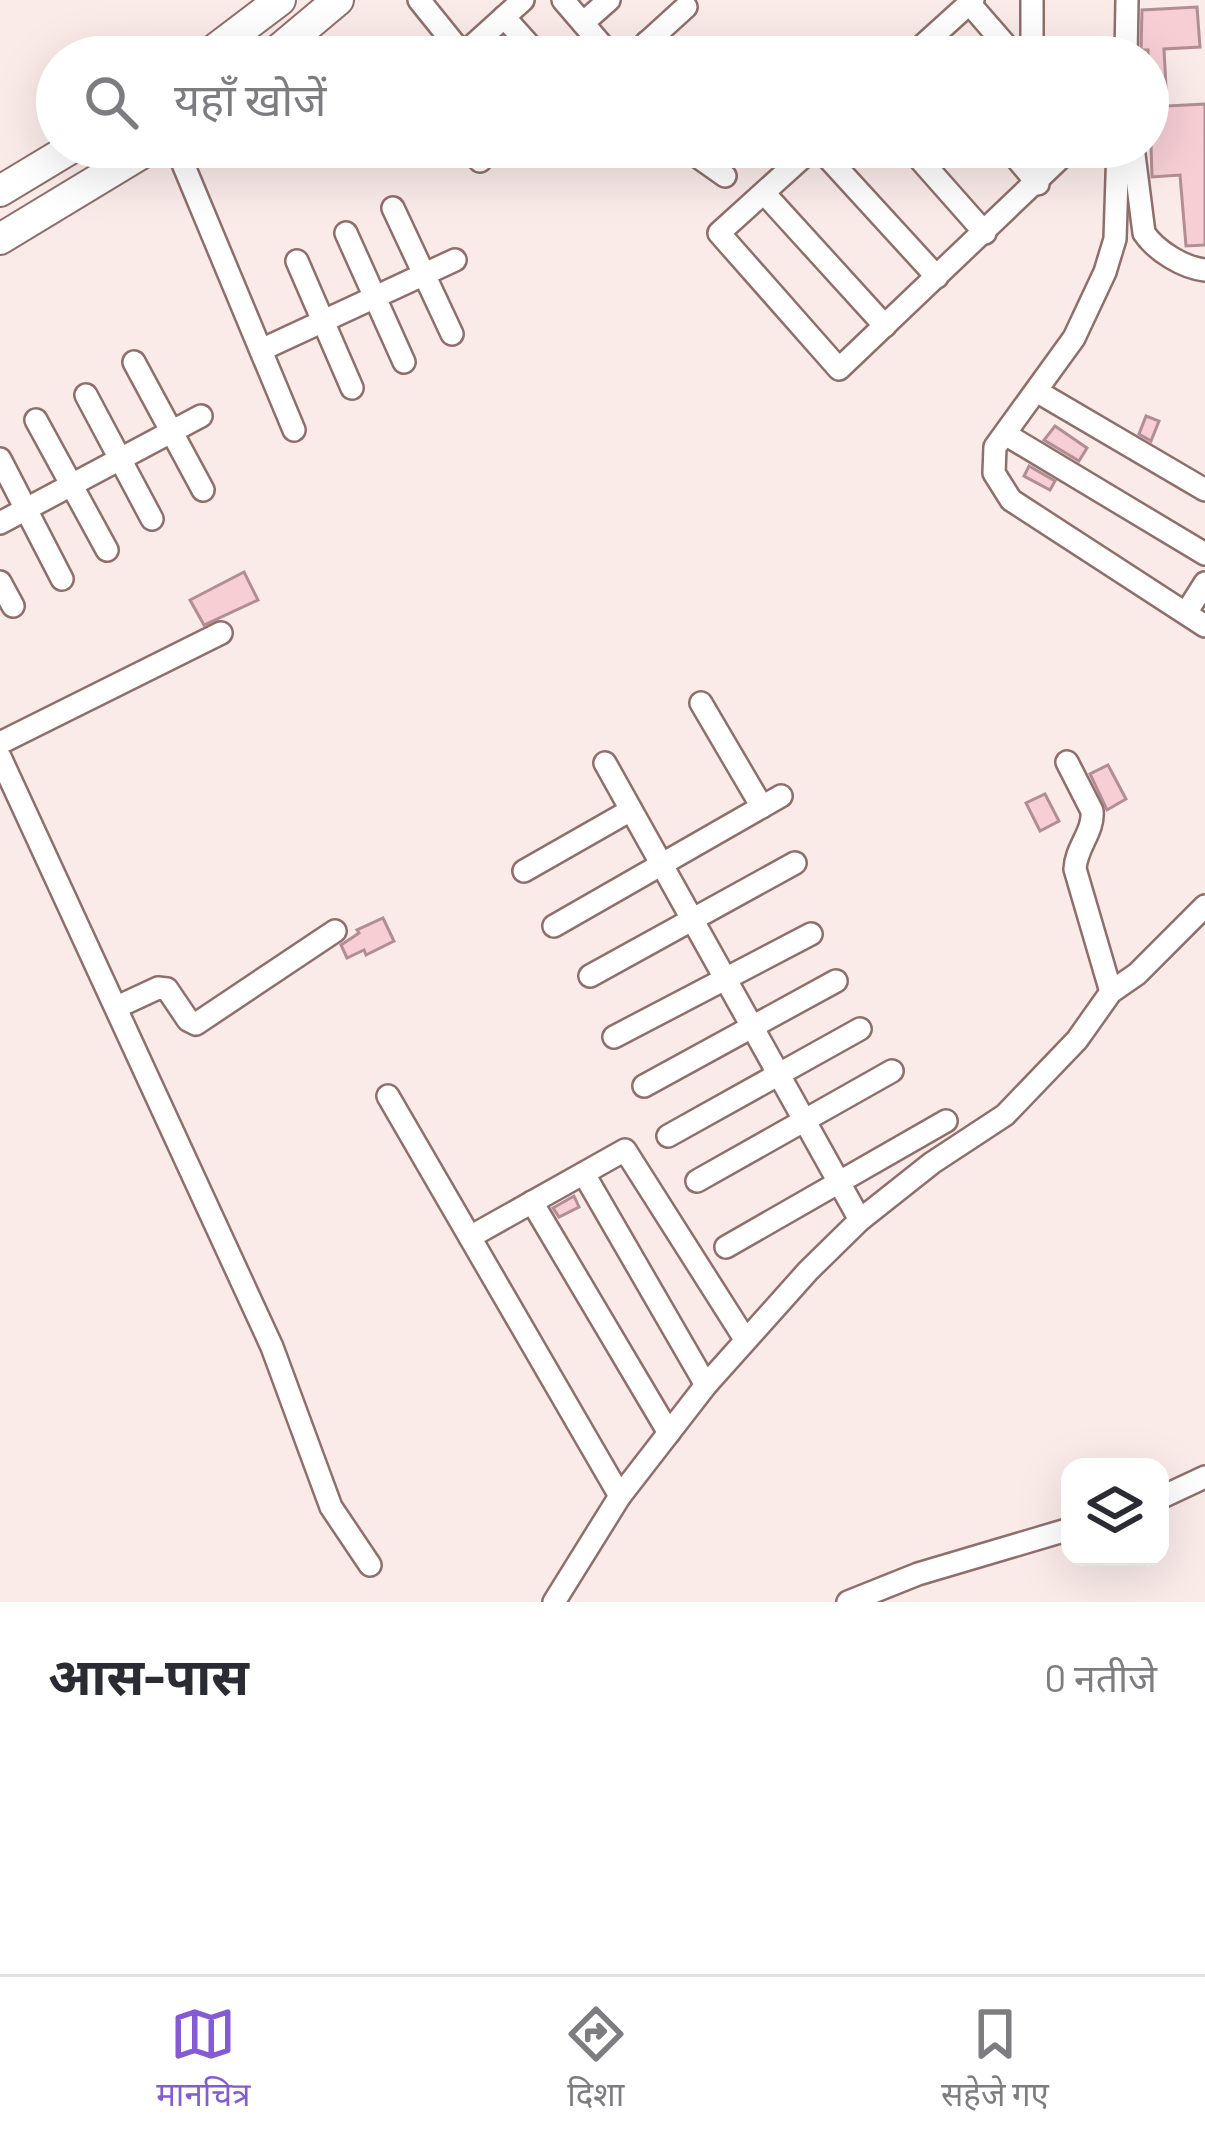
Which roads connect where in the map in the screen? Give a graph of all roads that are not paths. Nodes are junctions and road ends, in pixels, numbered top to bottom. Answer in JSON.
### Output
{"nodes":[{"id":1,"x":280,"y":0,"type":"edge"},
{"id":2,"x":338,"y":0,"type":"edge"},
{"id":3,"x":419,"y":0,"type":"edge"},
{"id":4,"x":523,"y":0,"type":"edge"},
{"id":5,"x":563,"y":0,"type":"edge"},
{"id":6,"x":609,"y":0,"type":"edge"},
{"id":7,"x":1032,"y":0,"type":"edge"},
{"id":8,"x":1126,"y":0,"type":"edge"},
{"id":9,"x":971,"y":2,"type":"edge"},
{"id":10,"x":686,"y":8,"type":"dead end"},
{"id":11,"x":504,"y":17,"type":"junction"},
{"id":12,"x":583,"y":23,"type":"junction"},
{"id":13,"x":233,"y":36,"type":"edge"},
{"id":14,"x":295,"y":36,"type":"edge"},
{"id":15,"x":447,"y":36,"type":"edge"},
{"id":16,"x":484,"y":36,"type":"edge"},
{"id":17,"x":521,"y":36,"type":"edge"},
{"id":18,"x":594,"y":36,"type":"edge"},
{"id":19,"x":654,"y":36,"type":"edge"},
{"id":20,"x":936,"y":36,"type":"edge"},
{"id":21,"x":999,"y":36,"type":"edge"},
{"id":22,"x":1032,"y":36,"type":"edge"},
{"id":23,"x":1126,"y":36,"type":"edge"},
{"id":24,"x":38,"y":168,"type":"edge"},
{"id":25,"x":117,"y":168,"type":"edge"},
{"id":26,"x":185,"y":168,"type":"edge"},
{"id":27,"x":792,"y":168,"type":"edge"},
{"id":28,"x":835,"y":168,"type":"edge"},
{"id":29,"x":928,"y":168,"type":"edge"},
{"id":30,"x":1026,"y":168,"type":"edge"},
{"id":31,"x":1034,"y":168,"type":"edge"},
{"id":32,"x":1047,"y":168,"type":"edge"},
{"id":33,"x":1117,"y":168,"type":"edge"},
{"id":34,"x":1135,"y":168,"type":"edge"},
{"id":35,"x":1035,"y":178,"type":"junction"},
{"id":36,"x":0,"y":191,"type":"edge"},
{"id":37,"x":764,"y":193,"type":"junction"},
{"id":38,"x":393,"y":208,"type":"dead end"},
{"id":39,"x":346,"y":232,"type":"dead end"},
{"id":40,"x":985,"y":233,"type":"junction"},
{"id":41,"x":0,"y":238,"type":"edge"},
{"id":42,"x":454,"y":260,"type":"dead end"},
{"id":43,"x":296,"y":261,"type":"dead end"},
{"id":44,"x":1205,"y":270,"type":"edge"},
{"id":45,"x":424,"y":274,"type":"junction"},
{"id":46,"x":937,"y":278,"type":"junction"},
{"id":47,"x":375,"y":297,"type":"junction"},
{"id":48,"x":323,"y":321,"type":"junction"},
{"id":49,"x":885,"y":326,"type":"junction"},
{"id":50,"x":452,"y":334,"type":"dead end"},
{"id":51,"x":261,"y":350,"type":"junction"},
{"id":52,"x":134,"y":362,"type":"dead end"},
{"id":53,"x":404,"y":362,"type":"dead end"},
{"id":54,"x":352,"y":388,"type":"dead end"},
{"id":55,"x":1038,"y":392,"type":"junction"},
{"id":56,"x":86,"y":395,"type":"dead end"},
{"id":57,"x":200,"y":416,"type":"dead end"},
{"id":58,"x":36,"y":420,"type":"dead end"},
{"id":59,"x":294,"y":430,"type":"dead end"},
{"id":60,"x":172,"y":431,"type":"junction"},
{"id":61,"x":1005,"y":434,"type":"junction"},
{"id":62,"x":120,"y":458,"type":"junction"},
{"id":63,"x":0,"y":459,"type":"edge"},
{"id":64,"x":71,"y":484,"type":"junction"},
{"id":65,"x":202,"y":490,"type":"dead end"},
{"id":66,"x":1205,"y":490,"type":"edge"},
{"id":67,"x":26,"y":509,"type":"junction"},
{"id":68,"x":152,"y":519,"type":"dead end"},
{"id":69,"x":0,"y":523,"type":"edge"},
{"id":70,"x":106,"y":550,"type":"dead end"},
{"id":71,"x":1205,"y":554,"type":"edge"},
{"id":72,"x":62,"y":579,"type":"dead end"},
{"id":73,"x":0,"y":582,"type":"edge"},
{"id":74,"x":1205,"y":584,"type":"edge"},
{"id":75,"x":14,"y":606,"type":"dead end"},
{"id":76,"x":1196,"y":620,"type":"edge"},
{"id":77,"x":221,"y":633,"type":"dead end"},
{"id":78,"x":701,"y":703,"type":"dead end"},
{"id":79,"x":0,"y":743,"type":"edge"},
{"id":80,"x":0,"y":758,"type":"edge"},
{"id":81,"x":1067,"y":762,"type":"dead end"},
{"id":82,"x":605,"y":764,"type":"dead end"},
{"id":83,"x":631,"y":810,"type":"junction"},
{"id":84,"x":794,"y":863,"type":"dead end"},
{"id":85,"x":662,"y":866,"type":"junction"},
{"id":86,"x":524,"y":871,"type":"dead end"},
{"id":87,"x":1205,"y":906,"type":"edge"},
{"id":88,"x":692,"y":919,"type":"junction"},
{"id":89,"x":554,"y":926,"type":"dead end"},
{"id":90,"x":335,"y":931,"type":"dead end"},
{"id":91,"x":811,"y":934,"type":"dead end"},
{"id":92,"x":590,"y":976,"type":"dead end"},
{"id":93,"x":726,"y":979,"type":"junction"},
{"id":94,"x":836,"y":981,"type":"dead end"},
{"id":95,"x":1111,"y":992,"type":"junction"},
{"id":96,"x":117,"y":1007,"type":"junction"},
{"id":97,"x":752,"y":1027,"type":"junction"},
{"id":98,"x":860,"y":1029,"type":"dead end"},
{"id":99,"x":614,"y":1037,"type":"dead end"},
{"id":100,"x":892,"y":1071,"type":"dead end"},
{"id":101,"x":778,"y":1074,"type":"junction"},
{"id":102,"x":644,"y":1086,"type":"dead end"},
{"id":103,"x":388,"y":1096,"type":"dead end"},
{"id":104,"x":805,"y":1121,"type":"junction"},
{"id":105,"x":946,"y":1121,"type":"dead end"},
{"id":106,"x":668,"y":1136,"type":"dead end"},
{"id":107,"x":584,"y":1174,"type":"junction"},
{"id":108,"x":697,"y":1181,"type":"dead end"},
{"id":109,"x":839,"y":1184,"type":"junction"},
{"id":110,"x":532,"y":1202,"type":"junction"},
{"id":111,"x":860,"y":1220,"type":"junction"},
{"id":112,"x":470,"y":1238,"type":"junction"},
{"id":113,"x":726,"y":1247,"type":"dead end"},
{"id":114,"x":745,"y":1339,"type":"junction"},
{"id":115,"x":706,"y":1385,"type":"junction"},
{"id":116,"x":669,"y":1433,"type":"junction"},
{"id":117,"x":1205,"y":1477,"type":"edge"},
{"id":118,"x":1169,"y":1494,"type":"edge"},
{"id":119,"x":620,"y":1496,"type":"junction"},
{"id":120,"x":1061,"y":1532,"type":"edge"},
{"id":121,"x":370,"y":1565,"type":"dead end"},
{"id":122,"x":554,"y":1602,"type":"edge"},
{"id":123,"x":848,"y":1602,"type":"edge"}],
"edges":[{"from":1,"to":13,"type":"highway"},
{"from":2,"to":14,"type":"highway"},
{"from":3,"to":15,"type":"street"},
{"from":4,"to":11,"type":"street"},
{"from":5,"to":12,"type":"street"},
{"from":6,"to":12,"type":"street"},
{"from":7,"to":22,"type":"street"},
{"from":8,"to":23,"type":"street"},
{"from":9,"to":20,"type":"street"},
{"from":9,"to":21,"type":"street"},
{"from":10,"to":19,"type":"street"},
{"from":11,"to":16,"type":"street"},
{"from":11,"to":17,"type":"street"},
{"from":12,"to":18,"type":"street"},
{"from":24,"to":36,"type":"highway"},
{"from":25,"to":41,"type":"highway"},
{"from":26,"to":51,"type":"street"},
{"from":27,"to":37,"type":"street"},
{"from":28,"to":46,"type":"street"},
{"from":29,"to":40,"type":"street"},
{"from":30,"to":35,"type":"street"},
{"from":31,"to":35,"type":"street"},
{"from":32,"to":35,"type":"street"},
{"from":33,"to":55,"type":"street"},
{"from":34,"to":44,"type":"street"},
{"from":35,"to":40,"type":"street"},
{"from":37,"to":49,"type":"street"},
{"from":37,"to":49,"type":"street"},
{"from":38,"to":45,"type":"street"},
{"from":39,"to":47,"type":"street"},
{"from":40,"to":46,"type":"street"},
{"from":42,"to":45,"type":"street"},
{"from":43,"to":48,"type":"street"},
{"from":45,"to":47,"type":"street"},
{"from":45,"to":50,"type":"street"},
{"from":46,"to":49,"type":"street"},
{"from":47,"to":48,"type":"street"},
{"from":47,"to":53,"type":"street"},
{"from":48,"to":51,"type":"street"},
{"from":48,"to":54,"type":"street"},
{"from":51,"to":59,"type":"street"},
{"from":52,"to":60,"type":"street"},
{"from":55,"to":61,"type":"street"},
{"from":55,"to":66,"type":"street"},
{"from":56,"to":62,"type":"street"},
{"from":57,"to":60,"type":"street"},
{"from":58,"to":64,"type":"street"},
{"from":60,"to":62,"type":"street"},
{"from":60,"to":65,"type":"street"},
{"from":61,"to":71,"type":"street"},
{"from":61,"to":76,"type":"street"},
{"from":62,"to":64,"type":"street"},
{"from":62,"to":68,"type":"street"},
{"from":63,"to":67,"type":"street"},
{"from":64,"to":67,"type":"street"},
{"from":64,"to":70,"type":"street"},
{"from":67,"to":69,"type":"street"},
{"from":67,"to":72,"type":"street"},
{"from":73,"to":75,"type":"street"},
{"from":74,"to":76,"type":"street"},
{"from":77,"to":79,"type":"street"},
{"from":78,"to":85,"type":"street"},
{"from":80,"to":96,"type":"street"},
{"from":81,"to":95,"type":"street"},
{"from":82,"to":83,"type":"street"},
{"from":83,"to":85,"type":"street"},
{"from":83,"to":86,"type":"street"},
{"from":84,"to":88,"type":"street"},
{"from":85,"to":88,"type":"street"},
{"from":85,"to":89,"type":"street"},
{"from":87,"to":95,"type":"street"},
{"from":88,"to":92,"type":"street"},
{"from":88,"to":93,"type":"street"},
{"from":90,"to":96,"type":"street"},
{"from":91,"to":93,"type":"street"},
{"from":93,"to":97,"type":"street"},
{"from":93,"to":99,"type":"street"},
{"from":94,"to":97,"type":"street"},
{"from":95,"to":111,"type":"street"},
{"from":96,"to":121,"type":"street"},
{"from":97,"to":101,"type":"street"},
{"from":97,"to":102,"type":"street"},
{"from":98,"to":101,"type":"street"},
{"from":100,"to":104,"type":"street"},
{"from":101,"to":104,"type":"street"},
{"from":101,"to":106,"type":"street"},
{"from":103,"to":112,"type":"street"},
{"from":104,"to":108,"type":"street"},
{"from":104,"to":109,"type":"street"},
{"from":105,"to":109,"type":"street"},
{"from":107,"to":110,"type":"street"},
{"from":107,"to":114,"type":"street"},
{"from":107,"to":115,"type":"street"},
{"from":109,"to":111,"type":"street"},
{"from":109,"to":113,"type":"street"},
{"from":110,"to":112,"type":"street"},
{"from":110,"to":116,"type":"street"},
{"from":111,"to":114,"type":"street"},
{"from":112,"to":119,"type":"street"},
{"from":114,"to":115,"type":"street"},
{"from":115,"to":116,"type":"street"},
{"from":116,"to":119,"type":"street"},
{"from":117,"to":118,"type":"street"},
{"from":119,"to":122,"type":"street"},
{"from":120,"to":123,"type":"street"}]}
